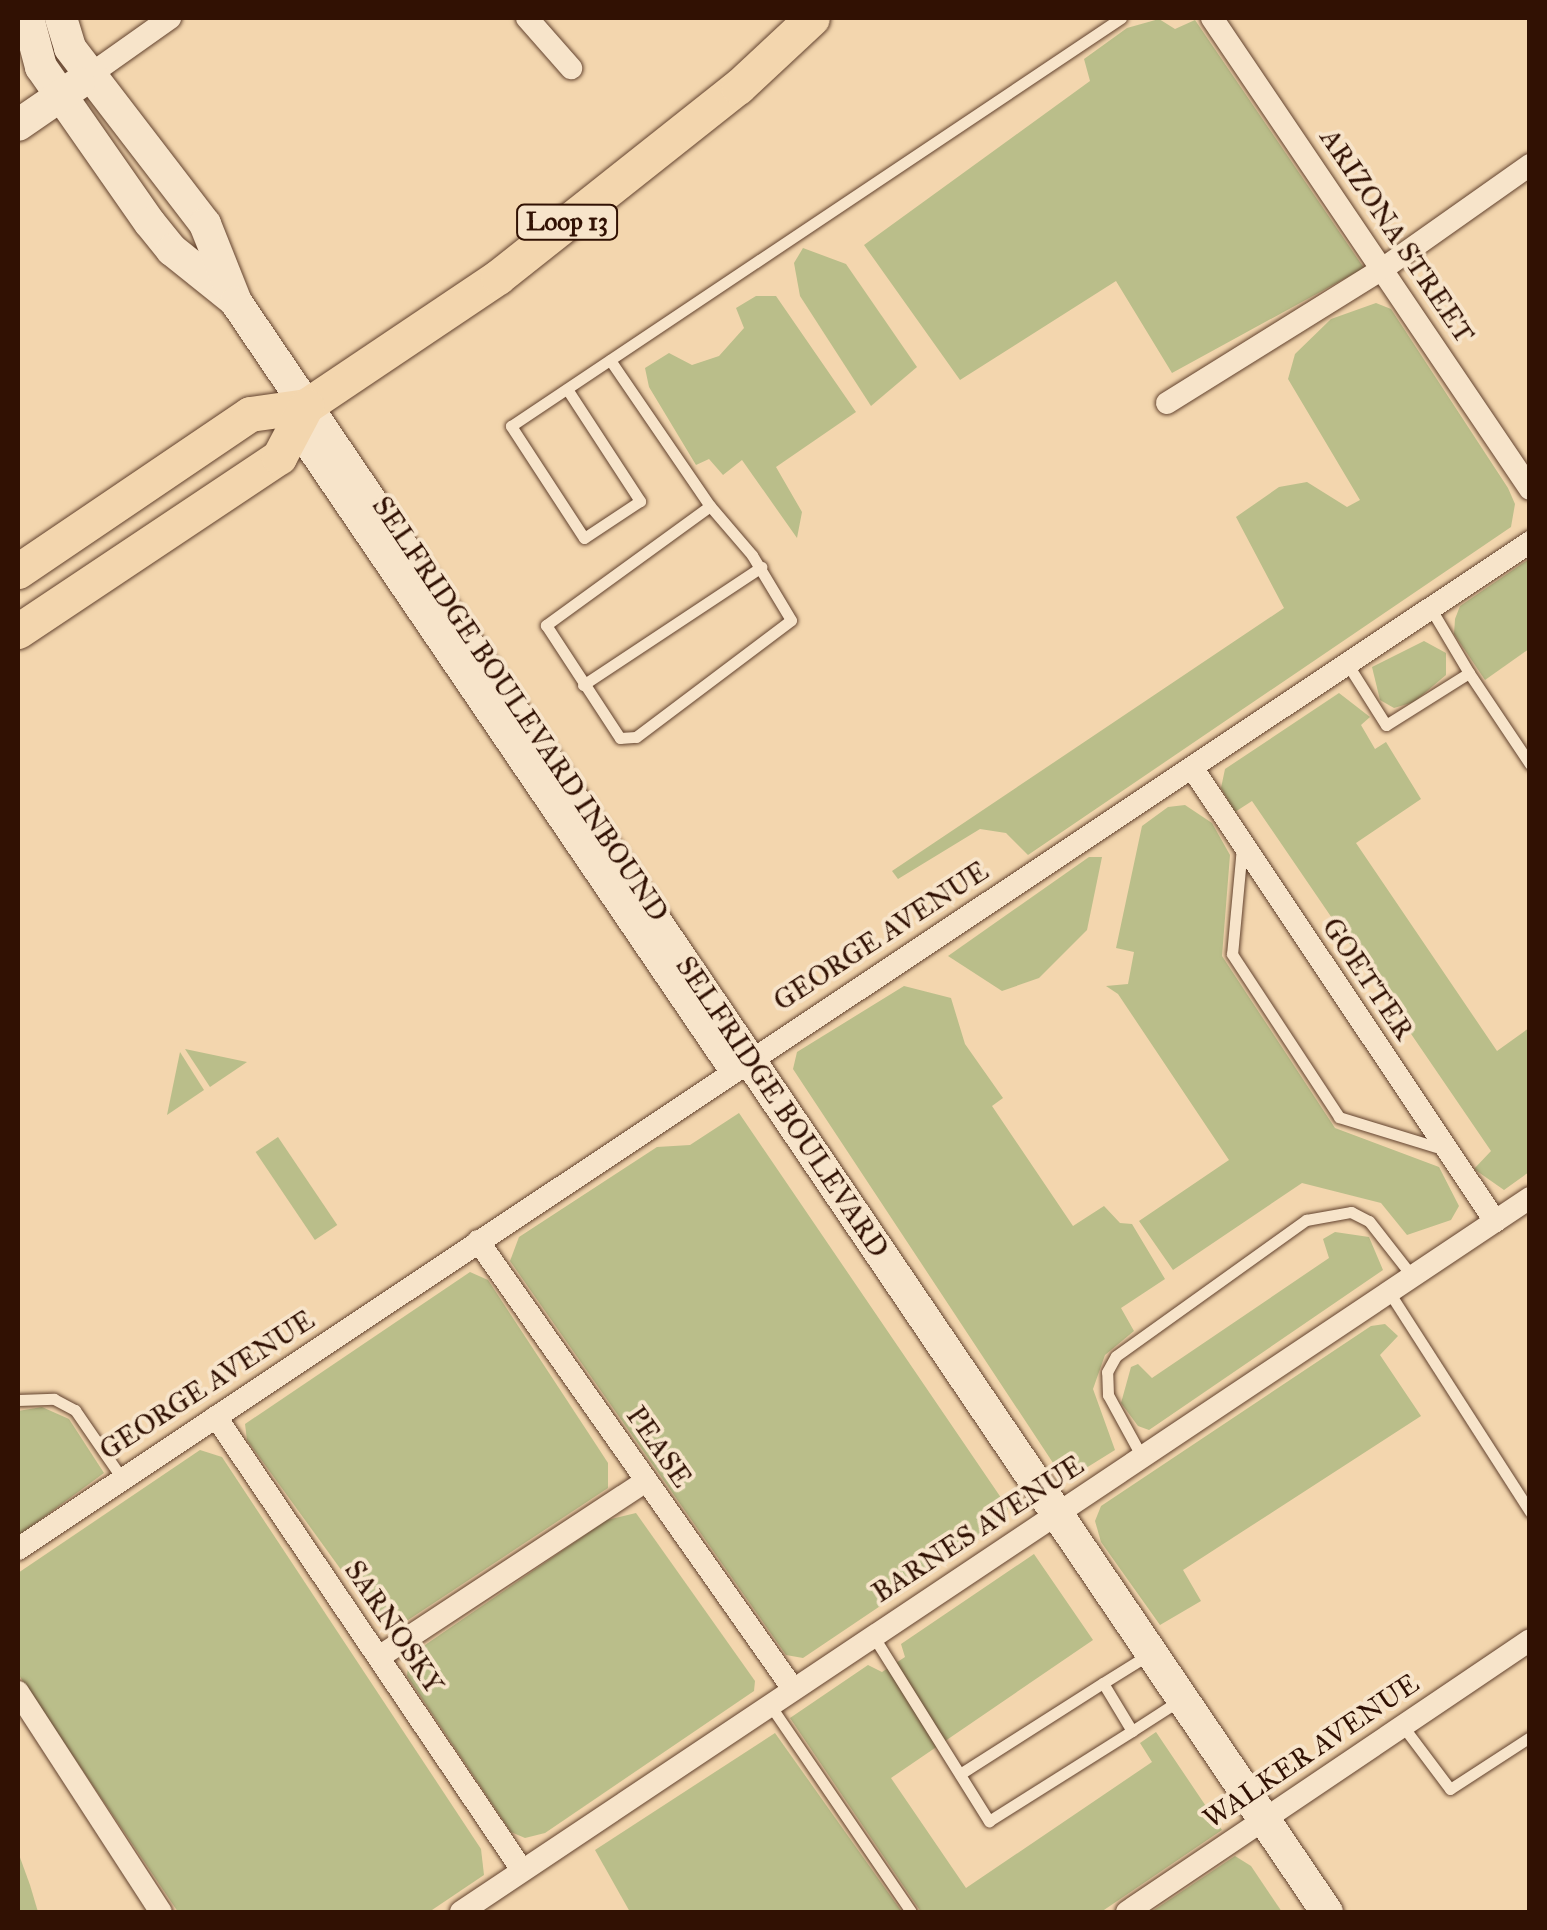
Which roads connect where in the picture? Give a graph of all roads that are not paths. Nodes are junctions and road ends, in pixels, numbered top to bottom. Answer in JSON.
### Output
{"nodes":[{"id":1,"x":28,"y":18,"type":"edge"},
{"id":2,"x":61,"y":18,"type":"edge"},
{"id":3,"x":170,"y":18,"type":"edge"},
{"id":4,"x":526,"y":18,"type":"edge"},
{"id":5,"x":812,"y":18,"type":"edge"},
{"id":6,"x":1120,"y":18,"type":"edge"},
{"id":7,"x":1212,"y":18,"type":"edge"},
{"id":8,"x":571,"y":68,"type":"dead end"},
{"id":9,"x":91,"y":74,"type":"junction"},
{"id":10,"x":62,"y":95,"type":"junction"},
{"id":11,"x":18,"y":124,"type":"edge"},
{"id":12,"x":1530,"y":165,"type":"edge"},
{"id":13,"x":1384,"y":268,"type":"junction"},
{"id":14,"x":236,"y":302,"type":"junction"},
{"id":15,"x":610,"y":360,"type":"junction"},
{"id":16,"x":567,"y":389,"type":"junction"},
{"id":17,"x":1168,"y":404,"type":"dead end"},
{"id":18,"x":300,"y":418,"type":"junction"},
{"id":19,"x":1530,"y":489,"type":"edge"},
{"id":20,"x":710,"y":506,"type":"junction"},
{"id":21,"x":1530,"y":542,"type":"edge"},
{"id":22,"x":761,"y":568,"type":"junction"},
{"id":23,"x":18,"y":571,"type":"edge"},
{"id":24,"x":1431,"y":609,"type":"junction"},
{"id":25,"x":18,"y":631,"type":"edge"},
{"id":26,"x":1348,"y":665,"type":"junction"},
{"id":27,"x":1469,"y":673,"type":"junction"},
{"id":28,"x":583,"y":685,"type":"junction"},
{"id":29,"x":1530,"y":764,"type":"edge"},
{"id":30,"x":1192,"y":768,"type":"junction"},
{"id":31,"x":1242,"y":846,"type":"junction"},
{"id":32,"x":740,"y":1066,"type":"junction"},
{"id":33,"x":1448,"y":1151,"type":"junction"},
{"id":34,"x":1530,"y":1198,"type":"edge"},
{"id":35,"x":1495,"y":1220,"type":"junction"},
{"id":36,"x":478,"y":1241,"type":"junction"},
{"id":37,"x":1412,"y":1276,"type":"junction"},
{"id":38,"x":1388,"y":1292,"type":"junction"},
{"id":39,"x":18,"y":1400,"type":"edge"},
{"id":40,"x":216,"y":1417,"type":"junction"},
{"id":41,"x":1142,"y":1457,"type":"junction"},
{"id":42,"x":121,"y":1477,"type":"junction"},
{"id":43,"x":646,"y":1481,"type":"junction"},
{"id":44,"x":1530,"y":1512,"type":"edge"},
{"id":45,"x":1059,"y":1513,"type":"junction"},
{"id":46,"x":18,"y":1549,"type":"edge"},
{"id":47,"x":872,"y":1634,"type":"junction"},
{"id":48,"x":1530,"y":1640,"type":"edge"},
{"id":49,"x":1153,"y":1652,"type":"junction"},
{"id":50,"x":379,"y":1657,"type":"junction"},
{"id":51,"x":1103,"y":1684,"type":"junction"},
{"id":52,"x":791,"y":1686,"type":"junction"},
{"id":53,"x":18,"y":1692,"type":"edge"},
{"id":54,"x":1184,"y":1698,"type":"junction"},
{"id":55,"x":768,"y":1702,"type":"junction"},
{"id":56,"x":1402,"y":1726,"type":"junction"},
{"id":57,"x":1132,"y":1730,"type":"junction"},
{"id":58,"x":1530,"y":1736,"type":"edge"},
{"id":59,"x":960,"y":1774,"type":"junction"},
{"id":60,"x":1264,"y":1819,"type":"junction"},
{"id":61,"x":522,"y":1870,"type":"junction"},
{"id":62,"x":161,"y":1912,"type":"edge"},
{"id":63,"x":461,"y":1912,"type":"edge"},
{"id":64,"x":911,"y":1912,"type":"edge"},
{"id":65,"x":1127,"y":1912,"type":"edge"},
{"id":66,"x":1327,"y":1912,"type":"edge"}],
"edges":[{"from":1,"to":10,"type":"street","name":"SELFRIDGE BOULEVARD"},
{"from":2,"to":9,"type":"street","name":"SELFRIDGE BOULEVARD"},
{"from":3,"to":9,"type":"street"},
{"from":4,"to":8,"type":"street"},
{"from":5,"to":18,"type":"main road","number":"Loop 13"},
{"from":6,"to":15,"type":"lane"},
{"from":7,"to":13,"type":"street","name":"ARIZONA STREET"},
{"from":9,"to":10,"type":"street"},
{"from":9,"to":14,"type":"street","name":"SELFRIDGE BOULEVARD"},
{"from":10,"to":11,"type":"street"},
{"from":10,"to":14,"type":"street","name":"SELFRIDGE BOULEVARD"},
{"from":12,"to":13,"type":"street"},
{"from":13,"to":17,"type":"street"},
{"from":13,"to":19,"type":"street","name":"ARIZONA STREET"},
{"from":14,"to":18,"type":"street","name":"SELFRIDGE BOULEVARD"},
{"from":15,"to":16,"type":"lane"},
{"from":15,"to":20,"type":"lane"},
{"from":16,"to":16,"type":"lane"},
{"from":18,"to":23,"type":"main road","number":"Loop 13"},
{"from":18,"to":25,"type":"main road","number":"Loop 13"},
{"from":18,"to":32,"type":"street","name":"SELFRIDGE BOULEVARD"},
{"from":20,"to":22,"type":"lane"},
{"from":20,"to":28,"type":"lane"},
{"from":21,"to":24,"type":"street","name":"GEORGE AVENUE"},
{"from":22,"to":28,"type":"lane"},
{"from":22,"to":28,"type":"lane"},
{"from":24,"to":26,"type":"street","name":"GEORGE AVENUE"},
{"from":24,"to":27,"type":"lane"},
{"from":26,"to":27,"type":"lane"},
{"from":26,"to":30,"type":"street","name":"GEORGE AVENUE"},
{"from":27,"to":29,"type":"lane"},
{"from":30,"to":31,"type":"street","name":"GOETTER"},
{"from":30,"to":32,"type":"street","name":"GEORGE AVENUE"},
{"from":31,"to":33,"type":"street","name":"GOETTER"},
{"from":31,"to":33,"type":"lane"},
{"from":32,"to":36,"type":"street","name":"GEORGE AVENUE"},
{"from":32,"to":45,"type":"street","name":"SELFRIDGE BOULEVARD"},
{"from":33,"to":35,"type":"street","name":"GOETTER"},
{"from":34,"to":35,"type":"street","name":"BARNES AVENUE"},
{"from":35,"to":37,"type":"street","name":"BARNES AVENUE"},
{"from":36,"to":40,"type":"street","name":"GEORGE AVENUE"},
{"from":36,"to":43,"type":"street","name":"PEASE"},
{"from":37,"to":38,"type":"street","name":"BARNES AVENUE"},
{"from":37,"to":41,"type":"lane"},
{"from":38,"to":41,"type":"street","name":"BARNES AVENUE"},
{"from":38,"to":44,"type":"lane"},
{"from":39,"to":42,"type":"lane"},
{"from":40,"to":42,"type":"street","name":"GEORGE AVENUE"},
{"from":40,"to":50,"type":"street","name":"SARNOSKY"},
{"from":41,"to":45,"type":"street","name":"BARNES AVENUE"},
{"from":42,"to":46,"type":"street","name":"GEORGE AVENUE"},
{"from":43,"to":50,"type":"street"},
{"from":43,"to":52,"type":"street","name":"PEASE"},
{"from":45,"to":47,"type":"street","name":"BARNES AVENUE"},
{"from":45,"to":49,"type":"street","name":"SELFRIDGE BOULEVARD"},
{"from":47,"to":52,"type":"street","name":"BARNES AVENUE"},
{"from":47,"to":59,"type":"lane"},
{"from":48,"to":56,"type":"street","name":"WALKER AVENUE"},
{"from":49,"to":51,"type":"lane"},
{"from":49,"to":54,"type":"street","name":"SELFRIDGE BOULEVARD"},
{"from":50,"to":61,"type":"street","name":"SARNOSKY"},
{"from":51,"to":57,"type":"lane"},
{"from":51,"to":59,"type":"lane"},
{"from":52,"to":55,"type":"street","name":"BARNES AVENUE"},
{"from":53,"to":62,"type":"street"},
{"from":54,"to":57,"type":"lane"},
{"from":54,"to":60,"type":"street","name":"SELFRIDGE BOULEVARD"},
{"from":55,"to":61,"type":"street","name":"BARNES AVENUE"},
{"from":55,"to":64,"type":"lane"},
{"from":56,"to":58,"type":"lane"},
{"from":56,"to":60,"type":"street","name":"WALKER AVENUE"},
{"from":57,"to":59,"type":"lane"},
{"from":60,"to":65,"type":"street","name":"WALKER AVENUE"},
{"from":60,"to":66,"type":"street","name":"SELFRIDGE BOULEVARD"},
{"from":61,"to":63,"type":"street","name":"BARNES AVENUE"}]}
